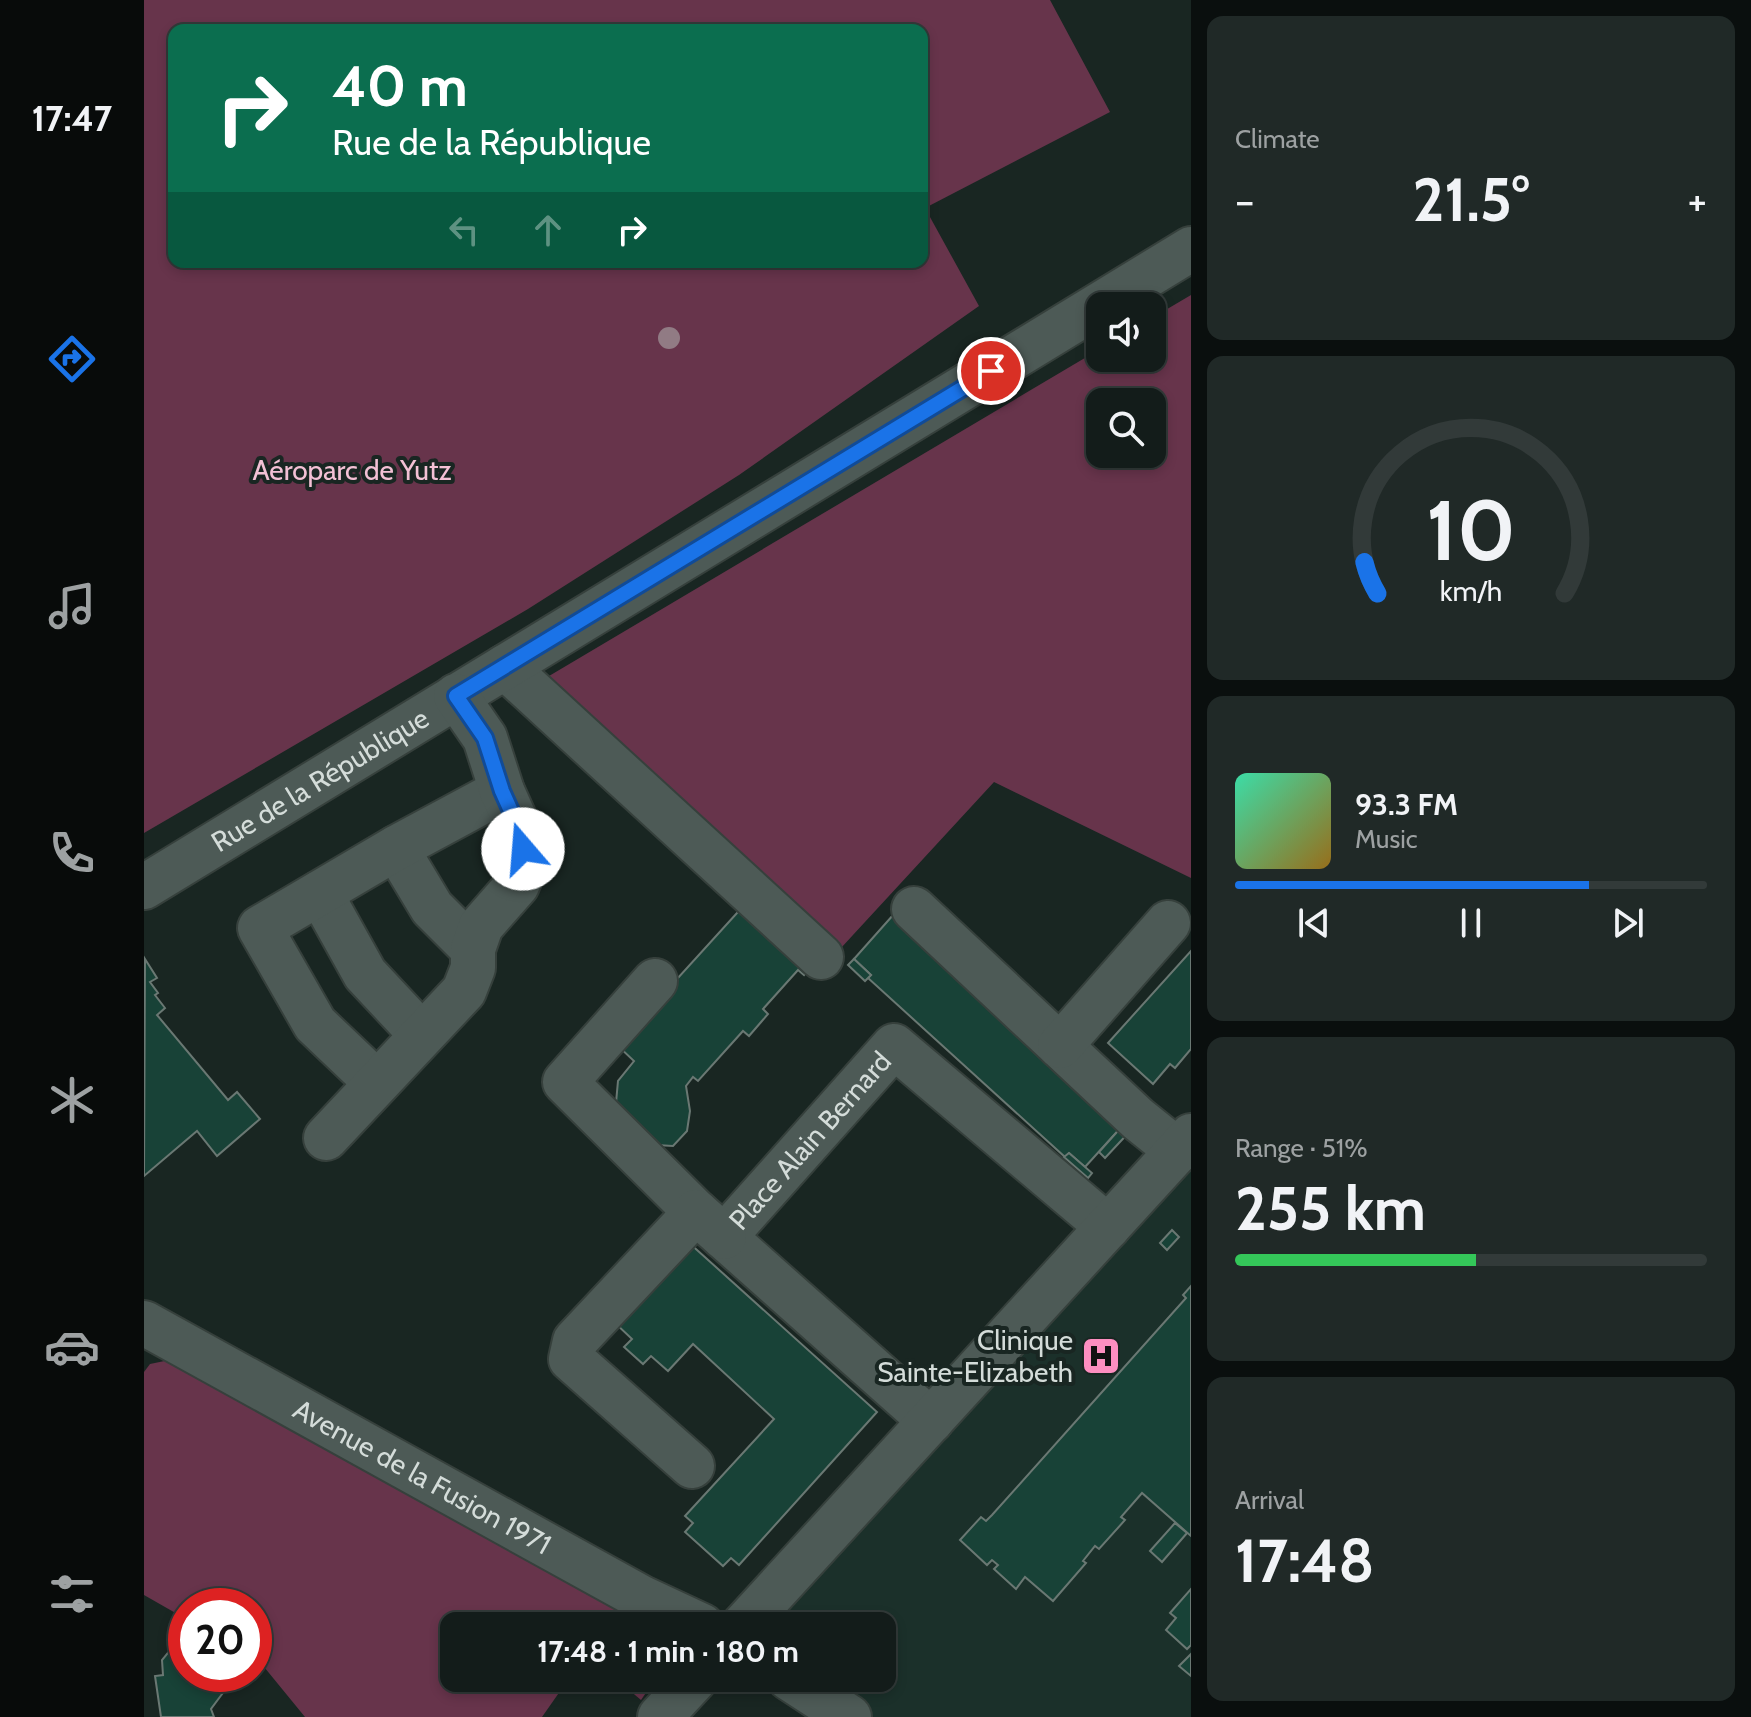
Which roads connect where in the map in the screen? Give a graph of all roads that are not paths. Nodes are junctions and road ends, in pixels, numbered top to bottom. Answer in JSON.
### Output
{"nodes":[{"id":1,"x":1191,"y":249,"type":"edge"},
{"id":2,"x":505,"y":667,"type":"junction"},
{"id":3,"x":456,"y":696,"type":"junction"},
{"id":4,"x":502,"y":791,"type":"junction"},
{"id":5,"x":396,"y":848,"type":"junction"},
{"id":6,"x":144,"y":887,"type":"edge"},
{"id":7,"x":320,"y":893,"type":"junction"},
{"id":8,"x":914,"y":909,"type":"dead end"},
{"id":9,"x":1168,"y":923,"type":"dead end"},
{"id":10,"x":473,"y":949,"type":"junction"},
{"id":11,"x":821,"y":957,"type":"dead end"},
{"id":12,"x":655,"y":981,"type":"dead end"},
{"id":13,"x":422,"y":1035,"type":"junction"},
{"id":14,"x":1060,"y":1046,"type":"junction"},
{"id":15,"x":377,"y":1083,"type":"junction"},
{"id":16,"x":326,"y":1138,"type":"dead end"},
{"id":17,"x":1184,"y":1144,"type":"edge"},
{"id":18,"x":710,"y":1225,"type":"junction"},
{"id":19,"x":1108,"y":1227,"type":"junction"},
{"id":20,"x":148,"y":1333,"type":"edge"},
{"id":21,"x":931,"y":1421,"type":"junction"},
{"id":22,"x":692,"y":1466,"type":"dead end"},
{"id":23,"x":672,"y":1612,"type":"edge"},
{"id":24,"x":756,"y":1612,"type":"edge"},
{"id":25,"x":683,"y":1692,"type":"edge"},
{"id":26,"x":811,"y":1692,"type":"edge"},
{"id":27,"x":660,"y":1717,"type":"edge"},
{"id":28,"x":849,"y":1717,"type":"edge"}],
"edges":[{"from":1,"to":2,"type":"street","name":"Rue de la République"},
{"from":2,"to":3,"type":"street","name":"Rue de la République"},
{"from":2,"to":11,"type":"street"},
{"from":3,"to":4,"type":"street"},
{"from":3,"to":6,"type":"street","name":"Rue de la République"},
{"from":4,"to":5,"type":"street"},
{"from":4,"to":10,"type":"street"},
{"from":5,"to":7,"type":"street"},
{"from":5,"to":10,"type":"street"},
{"from":7,"to":13,"type":"street"},
{"from":7,"to":15,"type":"street"},
{"from":8,"to":14,"type":"street"},
{"from":9,"to":14,"type":"street"},
{"from":10,"to":13,"type":"street"},
{"from":12,"to":18,"type":"street"},
{"from":13,"to":15,"type":"street"},
{"from":14,"to":17,"type":"street"},
{"from":15,"to":16,"type":"street"},
{"from":17,"to":19,"type":"street"},
{"from":18,"to":19,"type":"street","name":"Place Alain Bernard"},
{"from":18,"to":21,"type":"street","name":"Place Alain Bernard"},
{"from":18,"to":22,"type":"street"},
{"from":19,"to":21,"type":"street"},
{"from":20,"to":23,"type":"street","name":"Avenue de la Fusion 1971"},
{"from":21,"to":24,"type":"street"},
{"from":25,"to":27,"type":"street"},
{"from":26,"to":28,"type":"street"}]}
